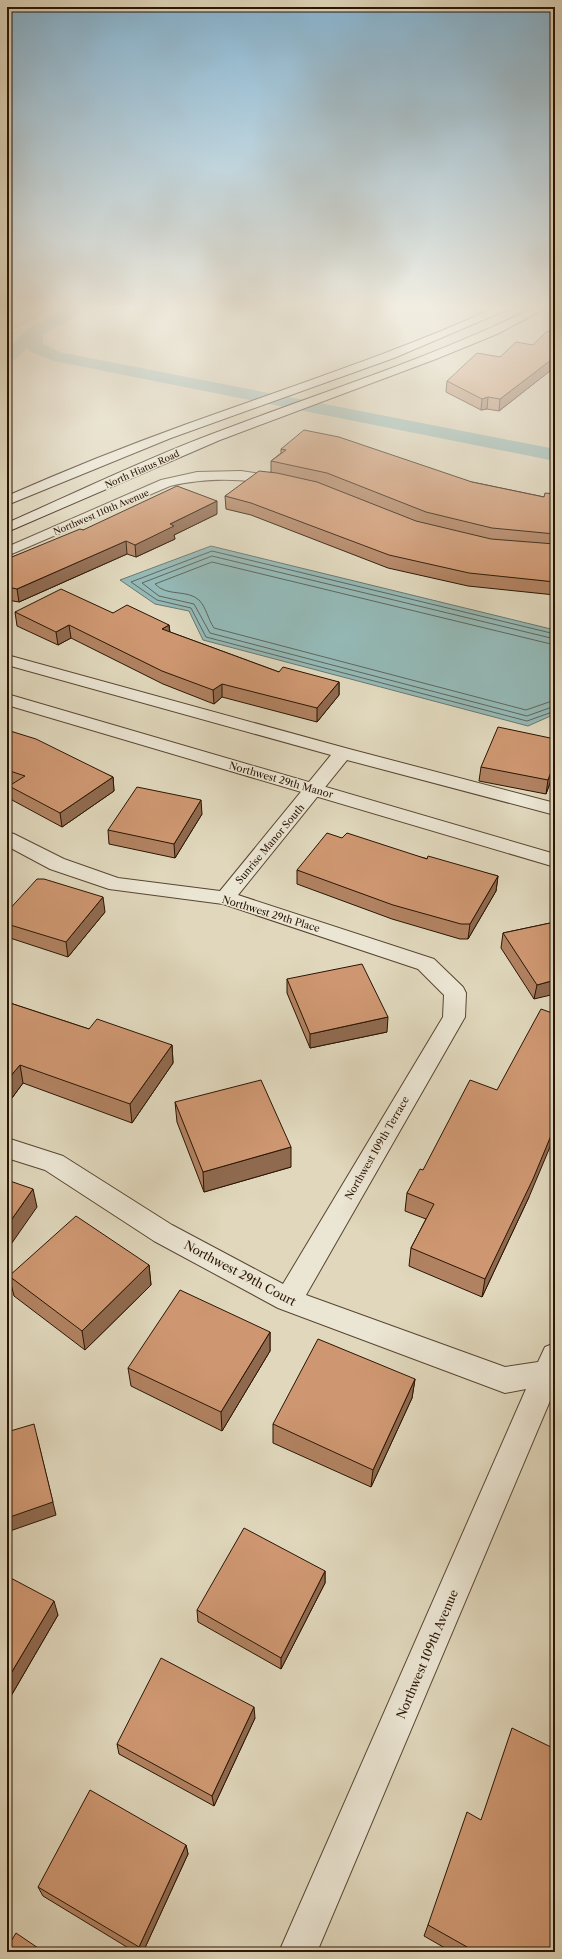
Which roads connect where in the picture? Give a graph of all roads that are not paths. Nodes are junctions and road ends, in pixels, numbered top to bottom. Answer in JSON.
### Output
{"nodes":[{"id":1,"x":274,"y":397,"type":"edge"},
{"id":2,"x":322,"y":397,"type":"edge"},
{"id":3,"x":292,"y":483,"type":"edge"},
{"id":4,"x":7,"y":501,"type":"edge"},
{"id":5,"x":7,"y":528,"type":"edge"},
{"id":6,"x":7,"y":552,"type":"edge"},
{"id":7,"x":7,"y":660,"type":"edge"},
{"id":8,"x":7,"y":699,"type":"edge"},
{"id":9,"x":343,"y":753,"type":"junction"},
{"id":10,"x":314,"y":790,"type":"junction"},
{"id":11,"x":555,"y":809,"type":"edge"},
{"id":12,"x":7,"y":838,"type":"edge"},
{"id":13,"x":555,"y":861,"type":"edge"},
{"id":14,"x":225,"y":898,"type":"junction"},
{"id":15,"x":455,"y":993,"type":"joint"},
{"id":16,"x":7,"y":1148,"type":"edge"},
{"id":17,"x":288,"y":1300,"type":"junction"},
{"id":18,"x":553,"y":1368,"type":"edge"},
{"id":19,"x":298,"y":1952,"type":"edge"}],
"edges":[{"from":1,"to":4,"type":"street","name":"North Hiatus Road"},
{"from":2,"to":5,"type":"street","name":"North Hiatus Road"},
{"from":3,"to":6,"type":"street","name":"Northwest 110th Avenue"},
{"from":7,"to":9,"type":"street"},
{"from":8,"to":10,"type":"street","name":"Northwest 29th Manor"},
{"from":9,"to":10,"type":"street","name":"Sunrise Manor South"},
{"from":9,"to":11,"type":"street"},
{"from":10,"to":13,"type":"street","name":"Northwest 29th Manor"},
{"from":10,"to":14,"type":"street","name":"Sunrise Manor South"},
{"from":12,"to":14,"type":"street","name":"Northwest 29th Place"},
{"from":14,"to":15,"type":"street","name":"Northwest 29th Place"},
{"from":15,"to":17,"type":"street","name":"Northwest 109th Terrace"},
{"from":16,"to":17,"type":"street","name":"Northwest 29th Court"},
{"from":17,"to":18,"type":"street","name":"Northwest 29th Court"},
{"from":18,"to":19,"type":"street","name":"Northwest 109th Avenue"}]}
